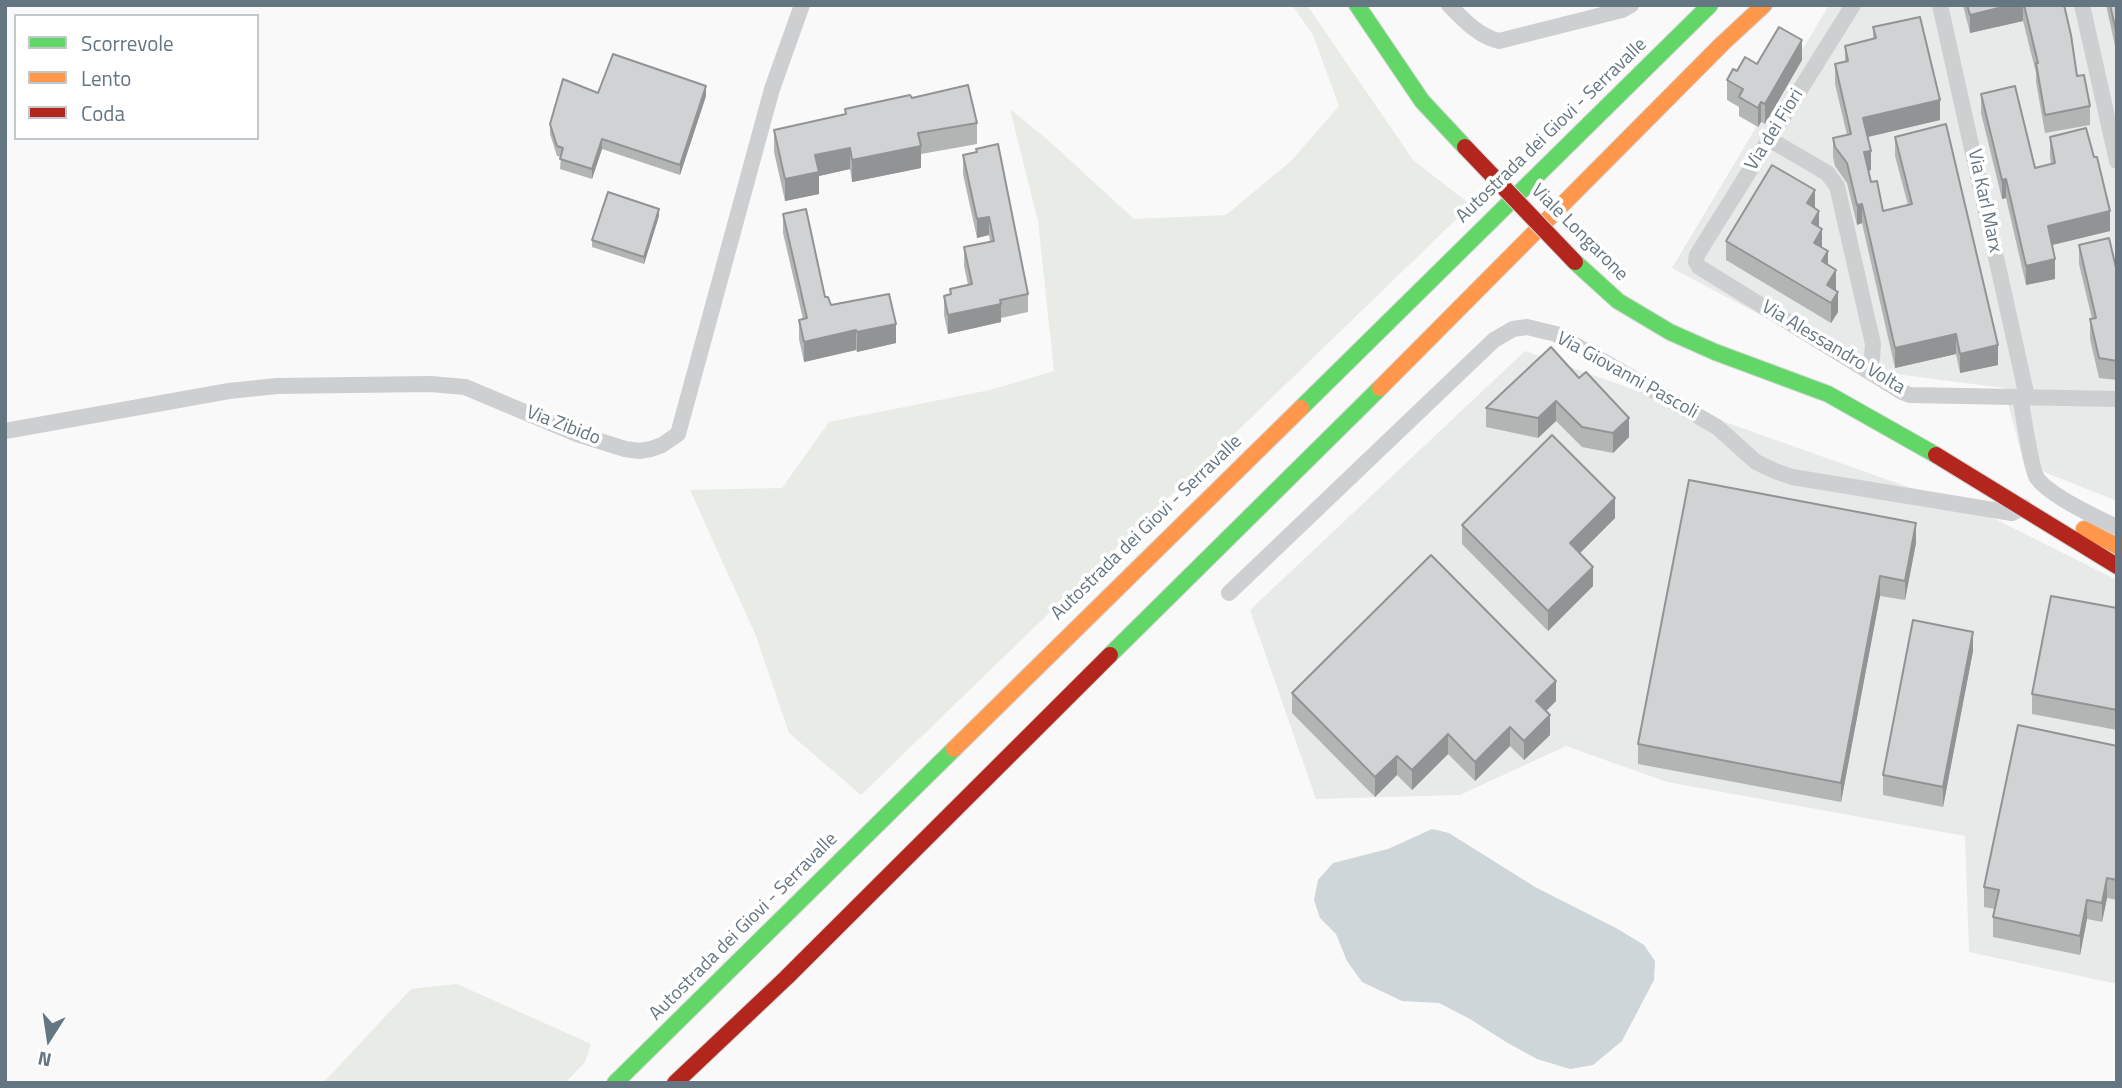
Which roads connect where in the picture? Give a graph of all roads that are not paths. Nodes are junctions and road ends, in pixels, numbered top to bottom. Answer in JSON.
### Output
{"nodes":[{"id":1,"x":802,"y":5,"type":"edge"},
{"id":2,"x":1357,"y":5,"type":"edge"},
{"id":3,"x":1449,"y":5,"type":"edge"},
{"id":4,"x":1631,"y":5,"type":"edge"},
{"id":5,"x":1710,"y":5,"type":"edge"},
{"id":6,"x":1764,"y":5,"type":"edge"},
{"id":7,"x":1853,"y":5,"type":"edge"},
{"id":8,"x":1940,"y":5,"type":"edge"},
{"id":9,"x":2082,"y":5,"type":"edge"},
{"id":10,"x":1769,"y":139,"type":"junction"},
{"id":11,"x":2117,"y":161,"type":"edge"},
{"id":12,"x":1696,"y":255,"type":"joint"},
{"id":13,"x":1866,"y":370,"type":"junction"},
{"id":14,"x":2024,"y":397,"type":"junction"},
{"id":15,"x":2117,"y":399,"type":"edge"},
{"id":16,"x":5,"y":431,"type":"edge"},
{"id":17,"x":2028,"y":505,"type":"junction"},
{"id":18,"x":2117,"y":527,"type":"edge"},
{"id":19,"x":2117,"y":546,"type":"edge"},
{"id":20,"x":2117,"y":566,"type":"edge"},
{"id":21,"x":1229,"y":593,"type":"dead end"},
{"id":22,"x":615,"y":1083,"type":"edge"},
{"id":23,"x":675,"y":1083,"type":"edge"}],
"edges":[{"from":1,"to":16,"type":"street","name":"Via Zibido"},
{"from":2,"to":17,"type":"main road","name":"Viale Longarone","bridge":true},
{"from":3,"to":4,"type":"street"},
{"from":5,"to":22,"type":"main road","name":"Autostrada dei Giovi - Serravalle"},
{"from":6,"to":23,"type":"main road"},
{"from":7,"to":10,"type":"street","name":"Via dei Fiori"},
{"from":8,"to":14,"type":"street","name":"Via Karl Marx"},
{"from":9,"to":11,"type":"street"},
{"from":10,"to":12,"type":"street","name":"Via dei Fiori"},
{"from":10,"to":13,"type":"street"},
{"from":12,"to":13,"type":"street","name":"Via Alessandro Volta"},
{"from":13,"to":14,"type":"street","name":"Via Alessandro Volta"},
{"from":14,"to":15,"type":"street","name":"Via Alessandro Volta"},
{"from":14,"to":18,"type":"street"},
{"from":17,"to":19,"type":"main road","name":"Viale Longarone"},
{"from":17,"to":20,"type":"main road","name":"Viale Longarone"},
{"from":17,"to":21,"type":"street","name":"Via Giovanni Pascoli"}]}
